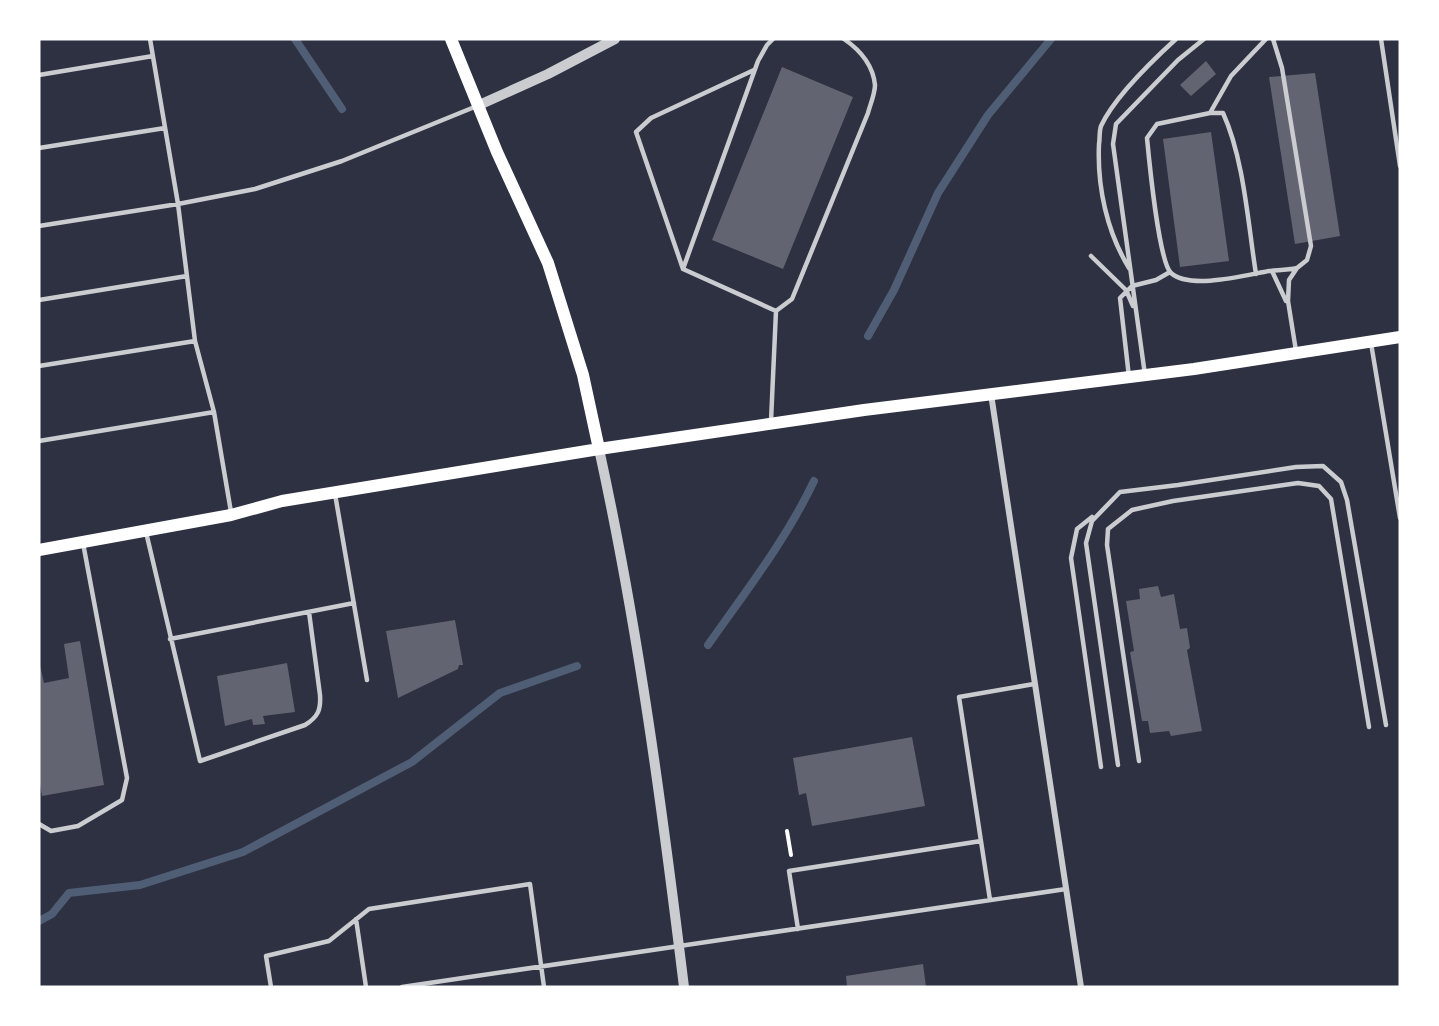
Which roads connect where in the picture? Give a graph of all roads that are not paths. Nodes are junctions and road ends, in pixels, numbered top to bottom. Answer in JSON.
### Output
{"nodes":[{"id":1,"x":150,"y":39,"type":"edge"},
{"id":2,"x":451,"y":39,"type":"edge"},
{"id":3,"x":615,"y":39,"type":"edge"},
{"id":4,"x":773,"y":39,"type":"edge"},
{"id":5,"x":844,"y":39,"type":"edge"},
{"id":6,"x":1176,"y":39,"type":"edge"},
{"id":7,"x":1204,"y":39,"type":"edge"},
{"id":8,"x":1266,"y":39,"type":"edge"},
{"id":9,"x":1273,"y":39,"type":"edge"},
{"id":10,"x":1381,"y":39,"type":"edge"},
{"id":11,"x":766,"y":42,"type":"edge"},
{"id":12,"x":153,"y":56,"type":"junction"},
{"id":13,"x":755,"y":70,"type":"junction"},
{"id":14,"x":39,"y":75,"type":"edge"},
{"id":15,"x":477,"y":106,"type":"junction"},
{"id":16,"x":1210,"y":113,"type":"junction"},
{"id":17,"x":165,"y":128,"type":"junction"},
{"id":18,"x":39,"y":148,"type":"edge"},
{"id":19,"x":1400,"y":166,"type":"edge"},
{"id":20,"x":178,"y":204,"type":"junction"},
{"id":21,"x":39,"y":226,"type":"edge"},
{"id":22,"x":1091,"y":256,"type":"dead end"},
{"id":23,"x":1297,"y":268,"type":"junction"},
{"id":24,"x":683,"y":269,"type":"junction"},
{"id":25,"x":1130,"y":271,"type":"junction"},
{"id":26,"x":1272,"y":271,"type":"junction"},
{"id":27,"x":1170,"y":272,"type":"junction"},
{"id":28,"x":1256,"y":274,"type":"junction"},
{"id":29,"x":187,"y":276,"type":"junction"},
{"id":30,"x":1132,"y":286,"type":"junction"},
{"id":31,"x":1126,"y":290,"type":"junction"},
{"id":32,"x":39,"y":300,"type":"edge"},
{"id":33,"x":1290,"y":310,"type":"junction"},
{"id":34,"x":1136,"y":311,"type":"junction"},
{"id":35,"x":776,"y":312,"type":"junction"},
{"id":36,"x":1400,"y":337,"type":"edge"},
{"id":37,"x":195,"y":341,"type":"junction"},
{"id":38,"x":1371,"y":342,"type":"junction"},
{"id":39,"x":1297,"y":353,"type":"junction"},
{"id":40,"x":39,"y":366,"type":"edge"},
{"id":41,"x":1145,"y":375,"type":"junction"},
{"id":42,"x":1129,"y":377,"type":"junction"},
{"id":43,"x":991,"y":394,"type":"junction"},
{"id":44,"x":214,"y":412,"type":"junction"},
{"id":45,"x":771,"y":424,"type":"junction"},
{"id":46,"x":39,"y":441,"type":"edge"},
{"id":47,"x":599,"y":449,"type":"junction"},
{"id":48,"x":335,"y":493,"type":"junction"},
{"id":49,"x":1104,"y":508,"type":"junction"},
{"id":50,"x":231,"y":515,"type":"junction"},
{"id":51,"x":1400,"y":518,"type":"edge"},
{"id":52,"x":146,"y":532,"type":"junction"},
{"id":53,"x":83,"y":543,"type":"junction"},
{"id":54,"x":39,"y":550,"type":"edge"},
{"id":55,"x":354,"y":603,"type":"junction"},
{"id":56,"x":309,"y":612,"type":"junction"},
{"id":57,"x":170,"y":639,"type":"junction"},
{"id":58,"x":367,"y":680,"type":"dead end"},
{"id":59,"x":1034,"y":684,"type":"junction"},
{"id":60,"x":1386,"y":725,"type":"dead end"},
{"id":61,"x":1369,"y":727,"type":"dead end"},
{"id":62,"x":1139,"y":761,"type":"dead end"},
{"id":63,"x":1118,"y":765,"type":"dead end"},
{"id":64,"x":1101,"y":767,"type":"dead end"},
{"id":65,"x":39,"y":824,"type":"edge"},
{"id":66,"x":981,"y":841,"type":"junction"},
{"id":67,"x":1066,"y":888,"type":"junction"},
{"id":68,"x":990,"y":900,"type":"junction"},
{"id":69,"x":356,"y":919,"type":"junction"},
{"id":70,"x":798,"y":929,"type":"junction"},
{"id":71,"x":679,"y":946,"type":"junction"},
{"id":72,"x":541,"y":967,"type":"junction"},
{"id":73,"x":270,"y":987,"type":"edge"},
{"id":74,"x":366,"y":987,"type":"edge"},
{"id":75,"x":402,"y":987,"type":"edge"},
{"id":76,"x":544,"y":987,"type":"edge"},
{"id":77,"x":684,"y":987,"type":"edge"},
{"id":78,"x":1081,"y":987,"type":"edge"}],
"edges":[{"from":1,"to":12,"type":"lane"},
{"from":2,"to":15,"type":"main road"},
{"from":3,"to":15,"type":"street"},
{"from":4,"to":11,"type":"lane"},
{"from":5,"to":35,"type":"lane"},
{"from":6,"to":25,"type":"lane"},
{"from":7,"to":25,"type":"lane"},
{"from":8,"to":16,"type":"lane"},
{"from":9,"to":23,"type":"lane"},
{"from":10,"to":19,"type":"lane"},
{"from":11,"to":13,"type":"lane"},
{"from":12,"to":14,"type":"lane"},
{"from":12,"to":17,"type":"lane"},
{"from":13,"to":24,"type":"lane"},
{"from":13,"to":24,"type":"lane"},
{"from":15,"to":20,"type":"lane"},
{"from":15,"to":47,"type":"main road"},
{"from":16,"to":27,"type":"lane"},
{"from":16,"to":28,"type":"lane"},
{"from":17,"to":18,"type":"lane"},
{"from":17,"to":20,"type":"lane"},
{"from":20,"to":21,"type":"lane"},
{"from":20,"to":29,"type":"lane"},
{"from":22,"to":31,"type":"lane"},
{"from":23,"to":26,"type":"lane"},
{"from":23,"to":33,"type":"lane"},
{"from":24,"to":35,"type":"lane"},
{"from":25,"to":30,"type":"lane"},
{"from":26,"to":28,"type":"lane"},
{"from":26,"to":33,"type":"lane"},
{"from":27,"to":28,"type":"lane"},
{"from":27,"to":30,"type":"lane"},
{"from":29,"to":32,"type":"lane"},
{"from":29,"to":37,"type":"lane"},
{"from":30,"to":31,"type":"lane"},
{"from":30,"to":34,"type":"lane"},
{"from":31,"to":34,"type":"lane"},
{"from":31,"to":42,"type":"lane"},
{"from":33,"to":39,"type":"lane"},
{"from":34,"to":41,"type":"lane"},
{"from":35,"to":45,"type":"lane"},
{"from":36,"to":38,"type":"main road"},
{"from":37,"to":40,"type":"lane"},
{"from":37,"to":44,"type":"lane"},
{"from":38,"to":39,"type":"main road"},
{"from":38,"to":51,"type":"lane"},
{"from":39,"to":41,"type":"main road"},
{"from":41,"to":42,"type":"main road"},
{"from":42,"to":43,"type":"main road"},
{"from":43,"to":45,"type":"main road"},
{"from":43,"to":59,"type":"street"},
{"from":44,"to":46,"type":"lane"},
{"from":44,"to":50,"type":"lane"},
{"from":45,"to":47,"type":"main road"},
{"from":47,"to":48,"type":"main road"},
{"from":47,"to":71,"type":"street"},
{"from":48,"to":50,"type":"main road"},
{"from":48,"to":55,"type":"lane"},
{"from":49,"to":60,"type":"lane"},
{"from":49,"to":63,"type":"lane"},
{"from":49,"to":64,"type":"lane"},
{"from":50,"to":52,"type":"main road"},
{"from":52,"to":53,"type":"main road"},
{"from":52,"to":57,"type":"lane"},
{"from":53,"to":54,"type":"main road"},
{"from":53,"to":65,"type":"lane"},
{"from":55,"to":56,"type":"lane"},
{"from":55,"to":58,"type":"lane"},
{"from":56,"to":57,"type":"lane"},
{"from":56,"to":57,"type":"lane"},
{"from":59,"to":66,"type":"lane"},
{"from":59,"to":67,"type":"street"},
{"from":61,"to":62,"type":"lane"},
{"from":66,"to":68,"type":"lane"},
{"from":66,"to":70,"type":"lane"},
{"from":67,"to":68,"type":"lane"},
{"from":67,"to":78,"type":"street"},
{"from":68,"to":70,"type":"lane"},
{"from":69,"to":72,"type":"lane"},
{"from":69,"to":73,"type":"lane"},
{"from":69,"to":74,"type":"lane"},
{"from":70,"to":71,"type":"lane"},
{"from":71,"to":72,"type":"lane"},
{"from":71,"to":77,"type":"street"},
{"from":72,"to":75,"type":"lane"},
{"from":72,"to":76,"type":"lane"}]}
